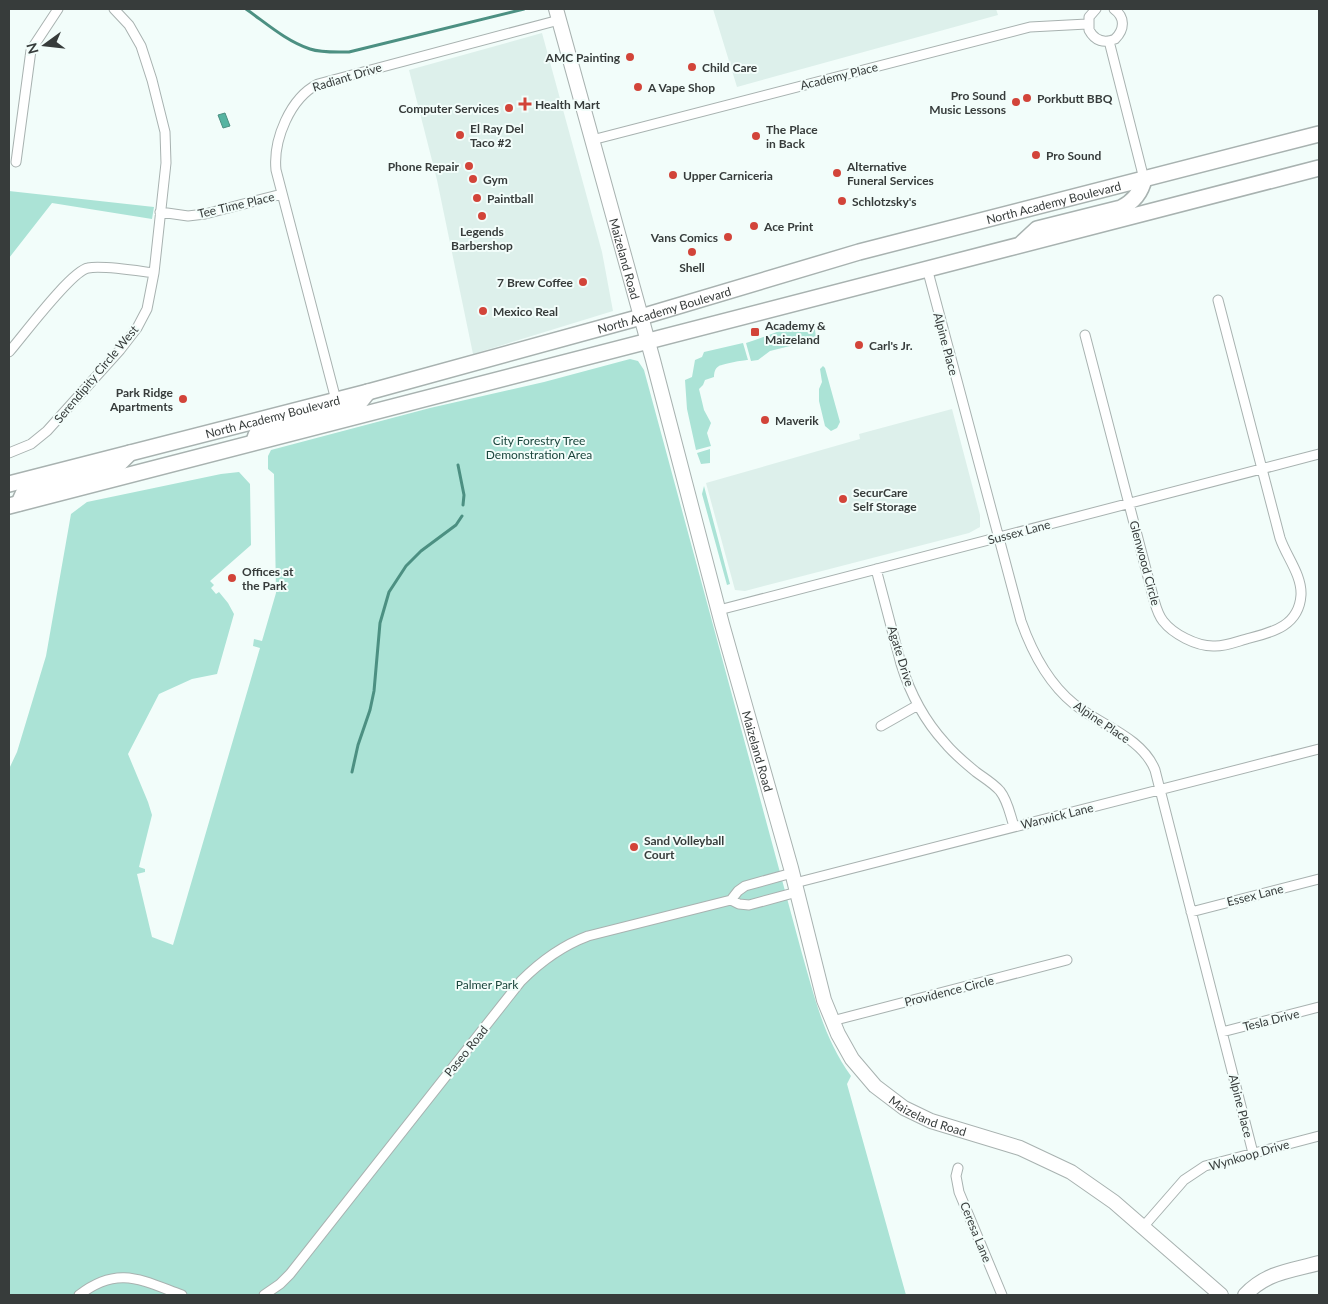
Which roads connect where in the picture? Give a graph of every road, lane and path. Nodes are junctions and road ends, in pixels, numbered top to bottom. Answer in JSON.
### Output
{"nodes":[{"id":1,"x":58,"y":9,"type":"edge"},
{"id":2,"x":114,"y":9,"type":"edge"},
{"id":3,"x":1096,"y":9,"type":"edge"},
{"id":4,"x":1116,"y":9,"type":"edge"},
{"id":5,"x":557,"y":14,"type":"edge"},
{"id":6,"x":1088,"y":24,"type":"junction"},
{"id":7,"x":1109,"y":41,"type":"junction"},
{"id":8,"x":1319,"y":134,"type":"edge"},
{"id":9,"x":592,"y":140,"type":"junction"},
{"id":10,"x":16,"y":162,"type":"dead end"},
{"id":11,"x":1319,"y":168,"type":"edge"},
{"id":12,"x":1144,"y":180,"type":"junction"},
{"id":13,"x":282,"y":194,"type":"junction"},
{"id":14,"x":160,"y":212,"type":"junction"},
{"id":15,"x":1021,"y":244,"type":"junction"},
{"id":16,"x":927,"y":268,"type":"junction"},
{"id":17,"x":154,"y":273,"type":"junction"},
{"id":18,"x":1218,"y":300,"type":"dead end"},
{"id":19,"x":641,"y":317,"type":"junction"},
{"id":20,"x":1085,"y":335,"type":"dead end"},
{"id":21,"x":648,"y":341,"type":"junction"},
{"id":22,"x":9,"y":352,"type":"edge"},
{"id":23,"x":368,"y":392,"type":"junction"},
{"id":24,"x":336,"y":400,"type":"junction"},
{"id":25,"x":254,"y":441,"type":"junction"},
{"id":26,"x":9,"y":453,"type":"edge"},
{"id":27,"x":130,"y":453,"type":"junction"},
{"id":28,"x":1319,"y":454,"type":"edge"},
{"id":29,"x":1262,"y":468,"type":"junction"},
{"id":30,"x":9,"y":484,"type":"edge"},
{"id":31,"x":1129,"y":503,"type":"junction"},
{"id":32,"x":14,"y":504,"type":"edge"},
{"id":33,"x":998,"y":537,"type":"junction"},
{"id":34,"x":876,"y":569,"type":"junction"},
{"id":35,"x":719,"y":610,"type":"junction"},
{"id":36,"x":918,"y":705,"type":"junction"},
{"id":37,"x":881,"y":726,"type":"dead end"},
{"id":38,"x":1319,"y":749,"type":"edge"},
{"id":39,"x":1160,"y":790,"type":"junction"},
{"id":40,"x":1014,"y":826,"type":"junction"},
{"id":41,"x":1319,"y":879,"type":"edge"},
{"id":42,"x":795,"y":883,"type":"junction"},
{"id":43,"x":731,"y":900,"type":"junction"},
{"id":44,"x":1191,"y":912,"type":"junction"},
{"id":45,"x":1067,"y":960,"type":"dead end"},
{"id":46,"x":1319,"y":1007,"type":"edge"},
{"id":47,"x":832,"y":1021,"type":"junction"},
{"id":48,"x":1222,"y":1032,"type":"junction"},
{"id":49,"x":1319,"y":1136,"type":"edge"},
{"id":50,"x":1253,"y":1153,"type":"junction"},
{"id":51,"x":958,"y":1168,"type":"dead end"},
{"id":52,"x":1143,"y":1227,"type":"junction"},
{"id":53,"x":1319,"y":1263,"type":"edge"},
{"id":54,"x":79,"y":1295,"type":"edge"},
{"id":55,"x":182,"y":1295,"type":"edge"},
{"id":56,"x":264,"y":1295,"type":"edge"},
{"id":57,"x":1002,"y":1295,"type":"edge"},
{"id":58,"x":1221,"y":1295,"type":"edge"},
{"id":59,"x":1245,"y":1295,"type":"edge"}],
"edges":[{"from":1,"to":10,"type":"street"},
{"from":2,"to":14,"type":"street","name":"Serendipity Circle West"},
{"from":3,"to":6,"type":"street"},
{"from":4,"to":7,"type":"street"},
{"from":5,"to":9,"type":"main road","name":"Maizeland Road"},
{"from":5,"to":13,"type":"street","name":"Radiant Drive"},
{"from":6,"to":7,"type":"street"},
{"from":6,"to":9,"type":"street","name":"Academy Place"},
{"from":7,"to":12,"type":"street"},
{"from":8,"to":12,"type":"main road","name":"North Academy Boulevard"},
{"from":9,"to":19,"type":"main road","name":"Maizeland Road"},
{"from":11,"to":15,"type":"main road","name":"North Academy Boulevard"},
{"from":12,"to":15,"type":"main road"},
{"from":12,"to":19,"type":"main road","name":"North Academy Boulevard"},
{"from":13,"to":14,"type":"street","name":"Tee Time Place"},
{"from":13,"to":24,"type":"street","name":"Radiant Drive"},
{"from":14,"to":17,"type":"street","name":"Serendipity Circle West"},
{"from":15,"to":16,"type":"main road","name":"North Academy Boulevard"},
{"from":16,"to":21,"type":"main road","name":"North Academy Boulevard"},
{"from":16,"to":33,"type":"street","name":"Alpine Place"},
{"from":17,"to":22,"type":"street"},
{"from":17,"to":26,"type":"street","name":"Serendipity Circle West"},
{"from":18,"to":29,"type":"street","name":"Glenwood Circle"},
{"from":19,"to":21,"type":"main road","name":"Maizeland Road"},
{"from":19,"to":23,"type":"main road","name":"North Academy Boulevard"},
{"from":20,"to":31,"type":"street","name":"Glenwood Circle"},
{"from":21,"to":25,"type":"main road","name":"North Academy Boulevard"},
{"from":21,"to":35,"type":"main road","name":"Maizeland Road"},
{"from":23,"to":24,"type":"main road","name":"North Academy Boulevard"},
{"from":23,"to":25,"type":"main road"},
{"from":24,"to":27,"type":"main road","name":"North Academy Boulevard"},
{"from":25,"to":32,"type":"main road","name":"North Academy Boulevard"},
{"from":27,"to":30,"type":"main road","name":"North Academy Boulevard"},
{"from":27,"to":32,"type":"main road"},
{"from":28,"to":29,"type":"street","name":"Sussex Lane"},
{"from":29,"to":31,"type":"street","name":"Sussex Lane"},
{"from":29,"to":31,"type":"street","name":"Glenwood Circle"},
{"from":31,"to":33,"type":"street","name":"Sussex Lane"},
{"from":33,"to":34,"type":"street","name":"Sussex Lane"},
{"from":33,"to":39,"type":"street","name":"Alpine Place"},
{"from":34,"to":35,"type":"street","name":"Sussex Lane"},
{"from":34,"to":36,"type":"street","name":"Agate Drive"},
{"from":35,"to":42,"type":"main road","name":"Maizeland Road"},
{"from":36,"to":37,"type":"street"},
{"from":36,"to":40,"type":"street","name":"Agate Drive"},
{"from":38,"to":39,"type":"street","name":"Warwick Lane"},
{"from":39,"to":40,"type":"street","name":"Warwick Lane"},
{"from":39,"to":44,"type":"street","name":"Alpine Place"},
{"from":40,"to":42,"type":"street","name":"Warwick Lane"},
{"from":41,"to":44,"type":"street","name":"Essex Lane"},
{"from":42,"to":43,"type":"street","name":"Paseo Road"},
{"from":42,"to":43,"type":"street","name":"Paseo Road"},
{"from":42,"to":47,"type":"main road","name":"Maizeland Road"},
{"from":43,"to":56,"type":"street","name":"Paseo Road"},
{"from":44,"to":48,"type":"street","name":"Alpine Place"},
{"from":45,"to":47,"type":"street","name":"Providence Circle"},
{"from":46,"to":48,"type":"street","name":"Tesla Drive"},
{"from":47,"to":52,"type":"main road","name":"Maizeland Road"},
{"from":48,"to":50,"type":"street","name":"Alpine Place"},
{"from":49,"to":50,"type":"street","name":"Wynkoop Drive"},
{"from":50,"to":52,"type":"street","name":"Wynkoop Drive"},
{"from":51,"to":57,"type":"street","name":"Ceresa Lane"},
{"from":52,"to":58,"type":"main road","name":"Maizeland Road"},
{"from":53,"to":59,"type":"main road"},
{"from":54,"to":55,"type":"street"}]}
